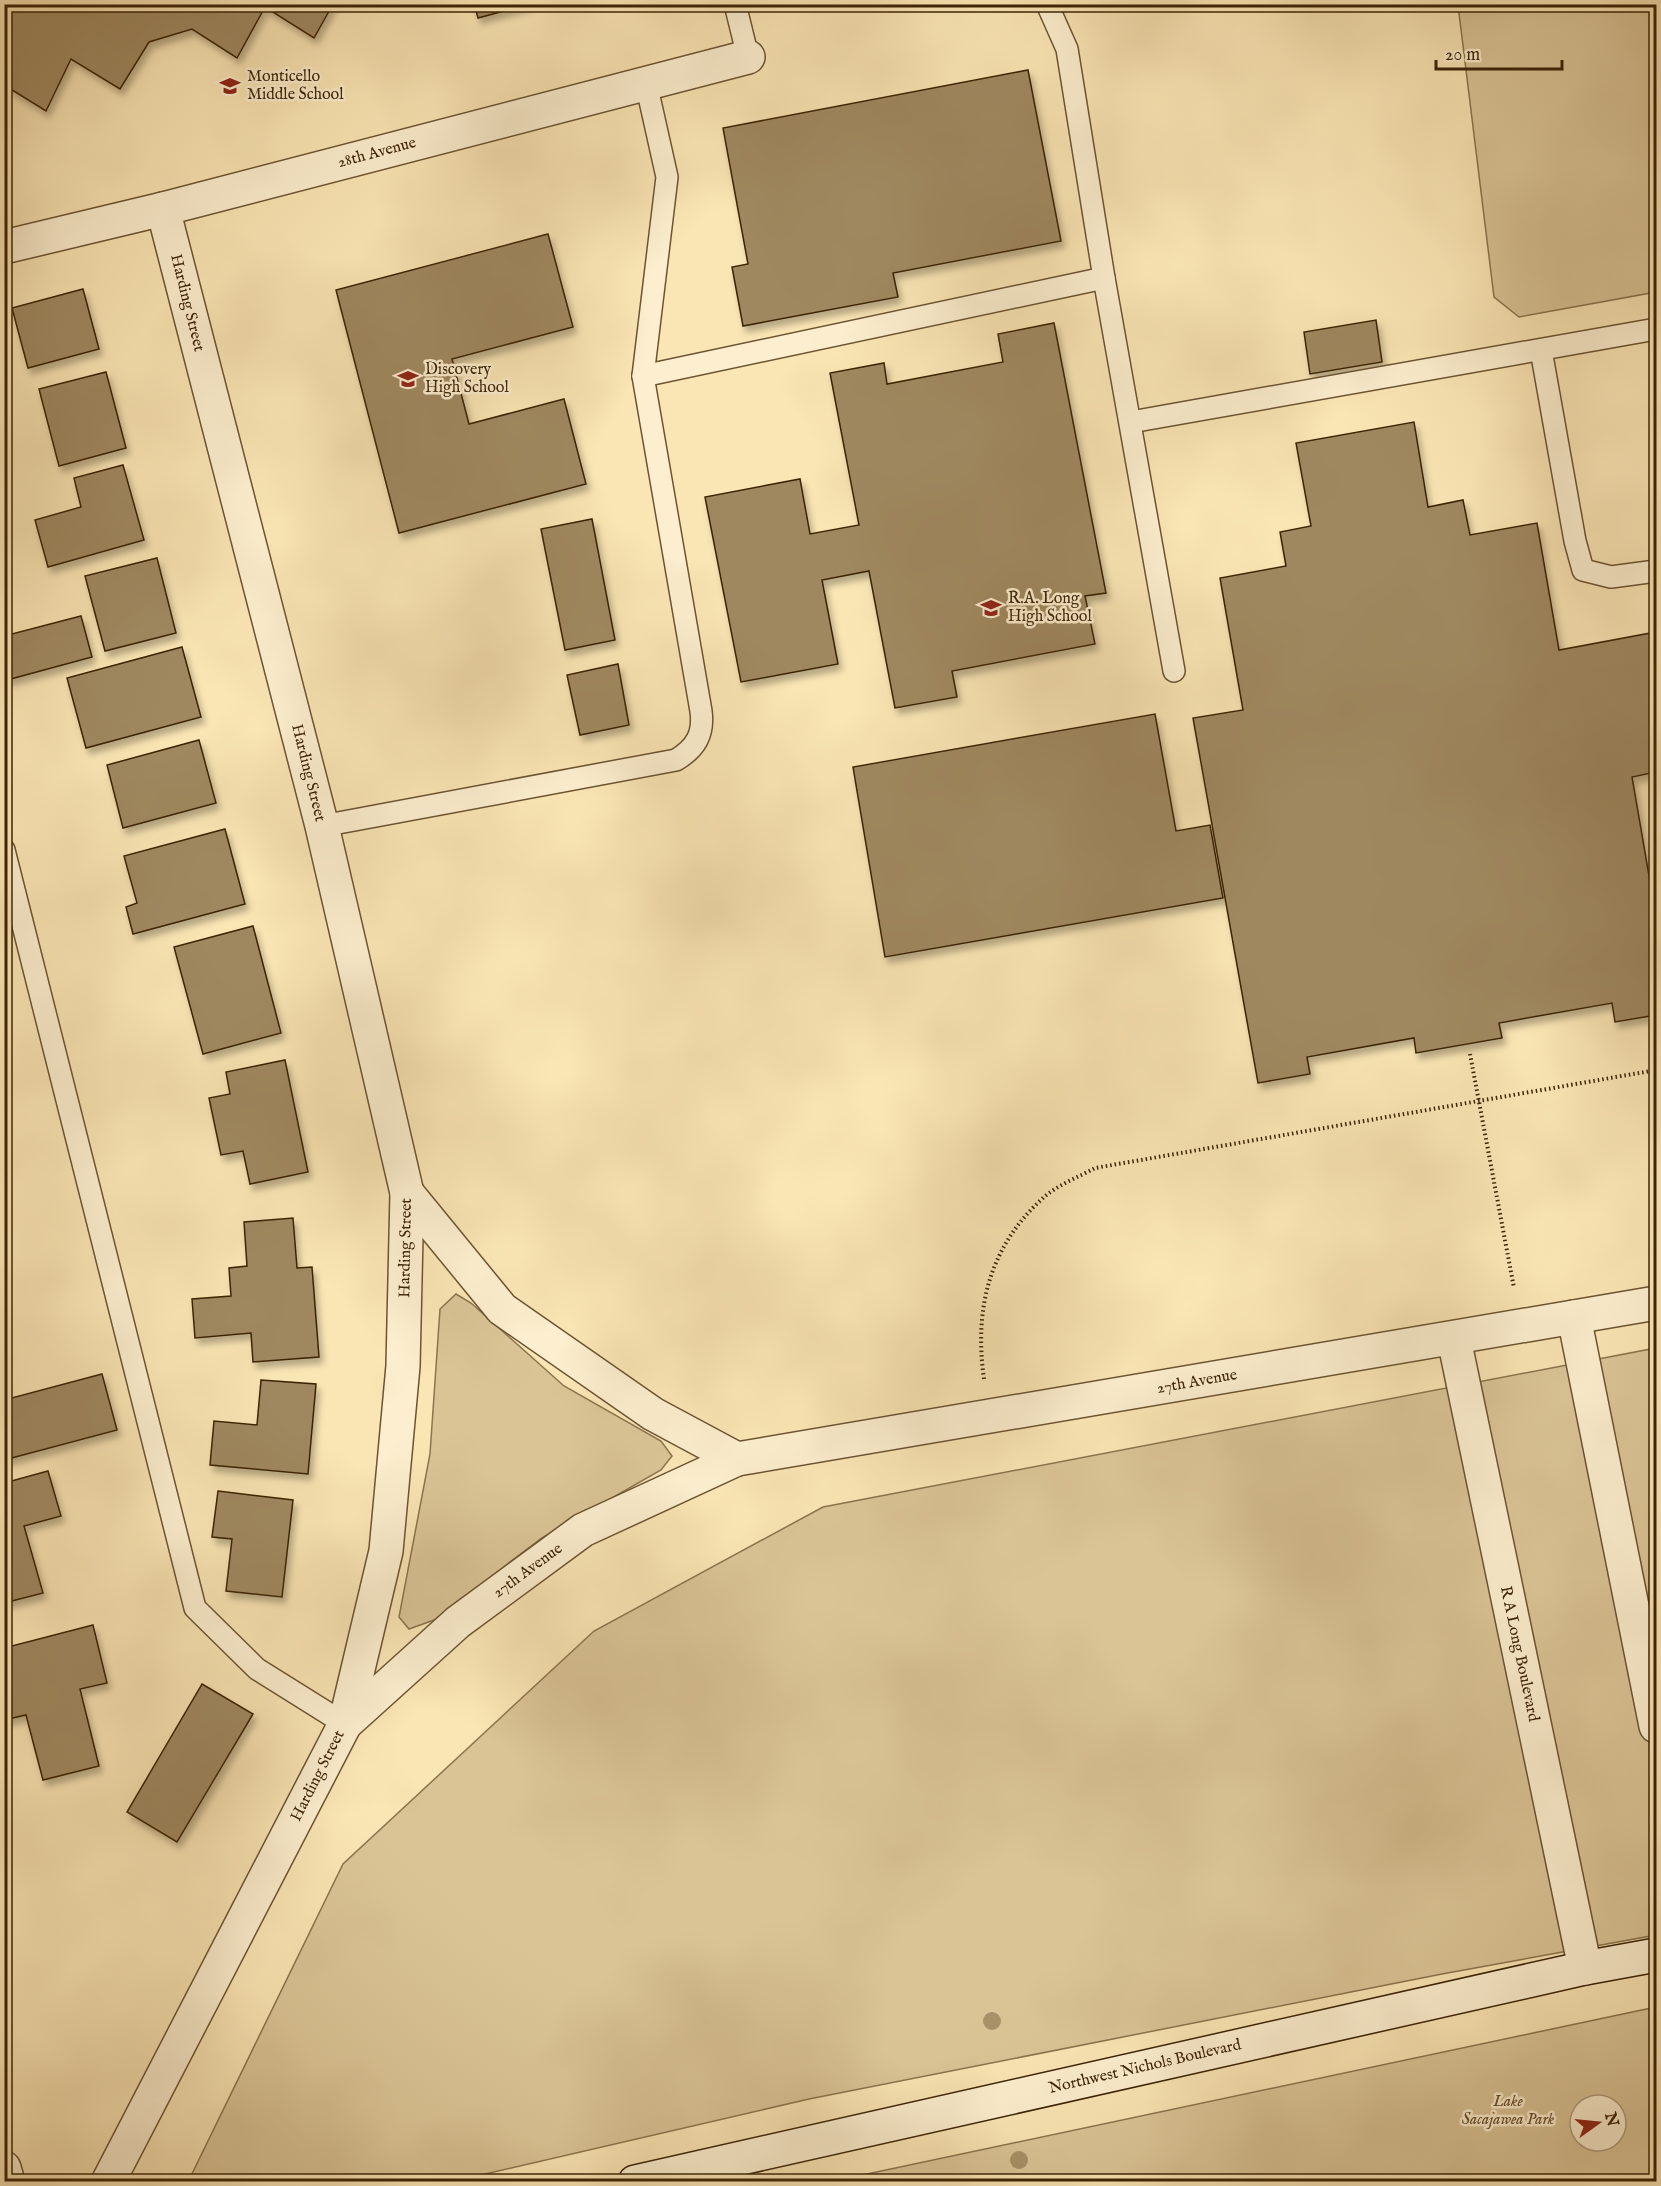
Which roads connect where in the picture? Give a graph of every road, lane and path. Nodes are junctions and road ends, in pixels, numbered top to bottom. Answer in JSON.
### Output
{"nodes":[{"id":1,"x":735,"y":4,"type":"edge"},
{"id":2,"x":1047,"y":4,"type":"edge"},
{"id":3,"x":748,"y":57,"type":"joint"},
{"id":4,"x":646,"y":83,"type":"junction"},
{"id":5,"x":163,"y":209,"type":"junction"},
{"id":6,"x":4,"y":247,"type":"edge"},
{"id":7,"x":1104,"y":278,"type":"junction"},
{"id":8,"x":1656,"y":329,"type":"edge"},
{"id":9,"x":1541,"y":350,"type":"junction"},
{"id":10,"x":643,"y":376,"type":"junction"},
{"id":11,"x":1131,"y":422,"type":"junction"},
{"id":12,"x":1656,"y":571,"type":"edge"},
{"id":13,"x":1174,"y":671,"type":"dead end"},
{"id":14,"x":322,"y":826,"type":"junction"},
{"id":15,"x":4,"y":850,"type":"edge"},
{"id":16,"x":1470,"y":1054,"type":"dead end"},
{"id":17,"x":1656,"y":1070,"type":"edge"},
{"id":18,"x":1479,"y":1101,"type":"junction"},
{"id":19,"x":407,"y":1192,"type":"junction"},
{"id":20,"x":1656,"y":1303,"type":"edge"},
{"id":21,"x":1574,"y":1317,"type":"junction"},
{"id":22,"x":1521,"y":1327,"type":"junction"},
{"id":23,"x":1454,"y":1339,"type":"junction"},
{"id":24,"x":990,"y":1417,"type":"junction"},
{"id":25,"x":737,"y":1459,"type":"junction"},
{"id":26,"x":345,"y":1724,"type":"junction"},
{"id":27,"x":1656,"y":1726,"type":"edge"},
{"id":28,"x":1656,"y":1955,"type":"edge"},
{"id":29,"x":1585,"y":1968,"type":"junction"},
{"id":30,"x":4,"y":2168,"type":"edge"},
{"id":31,"x":8,"y":2181,"type":"edge"},
{"id":32,"x":108,"y":2181,"type":"edge"},
{"id":33,"x":635,"y":2181,"type":"edge"}],
"edges":[{"from":1,"to":3,"type":"lane"},
{"from":2,"to":7,"type":"lane"},
{"from":3,"to":4,"type":"street","name":"28th Avenue"},
{"from":4,"to":5,"type":"street","name":"28th Avenue"},
{"from":4,"to":10,"type":"lane"},
{"from":5,"to":6,"type":"street","name":"28th Avenue"},
{"from":5,"to":14,"type":"street","name":"Harding Street"},
{"from":7,"to":10,"type":"lane"},
{"from":7,"to":11,"type":"lane"},
{"from":8,"to":9,"type":"lane"},
{"from":9,"to":11,"type":"lane"},
{"from":9,"to":12,"type":"lane"},
{"from":10,"to":14,"type":"lane"},
{"from":11,"to":13,"type":"lane"},
{"from":14,"to":19,"type":"street","name":"Harding Street"},
{"from":15,"to":26,"type":"lane"},
{"from":16,"to":18,"type":"path"},
{"from":17,"to":18,"type":"path"},
{"from":18,"to":22,"type":"path"},
{"from":18,"to":24,"type":"path"},
{"from":19,"to":25,"type":"street"},
{"from":19,"to":26,"type":"street","name":"Harding Street"},
{"from":20,"to":21,"type":"street","name":"27th Avenue"},
{"from":21,"to":22,"type":"street","name":"27th Avenue"},
{"from":21,"to":27,"type":"street"},
{"from":22,"to":23,"type":"street","name":"27th Avenue"},
{"from":23,"to":24,"type":"street","name":"27th Avenue"},
{"from":23,"to":29,"type":"street","name":"R A Long Boulevard"},
{"from":24,"to":25,"type":"street","name":"27th Avenue"},
{"from":25,"to":26,"type":"street","name":"27th Avenue"},
{"from":26,"to":32,"type":"street","name":"Harding Street"},
{"from":28,"to":29,"type":"street","name":"Northwest Nichols Boulevard"},
{"from":29,"to":33,"type":"street","name":"Northwest Nichols Boulevard"},
{"from":30,"to":31,"type":"street"}]}
